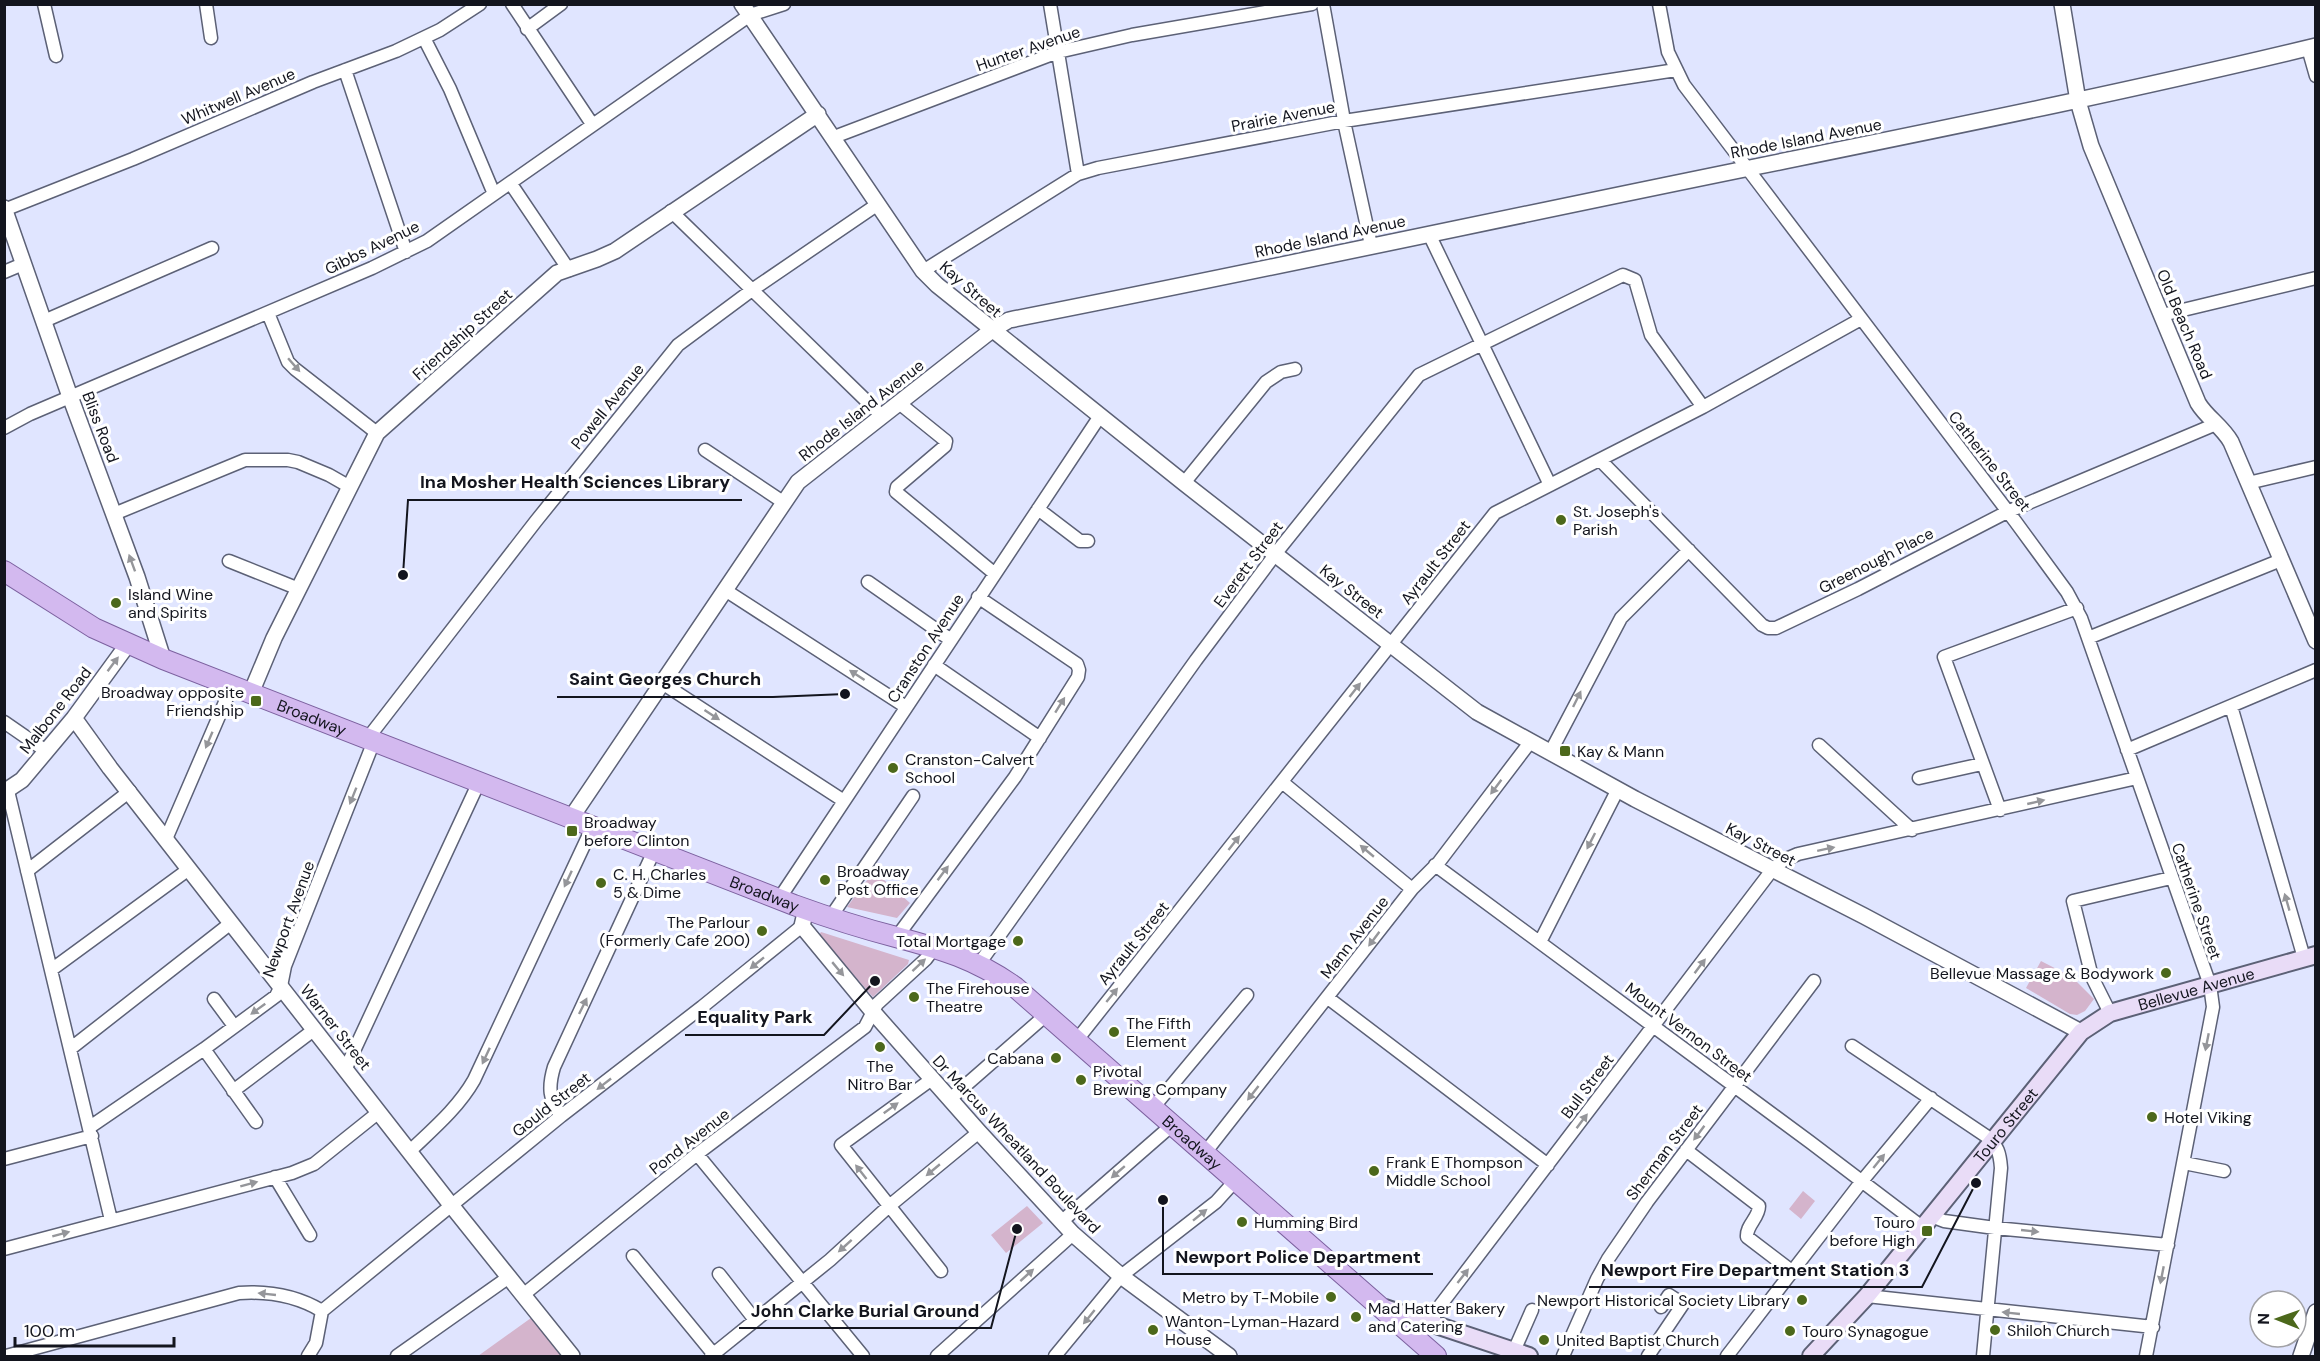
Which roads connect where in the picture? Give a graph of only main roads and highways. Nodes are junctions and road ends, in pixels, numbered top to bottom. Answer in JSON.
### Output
{"nodes":[{"id":1,"x":4,"y":571,"type":"edge"},
{"id":2,"x":2310,"y":957,"type":"edge"},
{"id":3,"x":2080,"y":1032,"type":"joint"},
{"id":4,"x":1380,"y":1307,"type":"junction"},
{"id":5,"x":1521,"y":1354,"type":"edge"},
{"id":6,"x":1436,"y":1356,"type":"edge"},
{"id":7,"x":1812,"y":1356,"type":"edge"}],
"edges":[{"from":1,"to":4,"type":"main road","name":"Broadway"},
{"from":2,"to":3,"type":"main road","name":"Bellevue Avenue"},
{"from":3,"to":7,"type":"main road","name":"Touro Street"},
{"from":4,"to":5,"type":"main road"},
{"from":4,"to":6,"type":"main road","name":"Broadway"}]}
